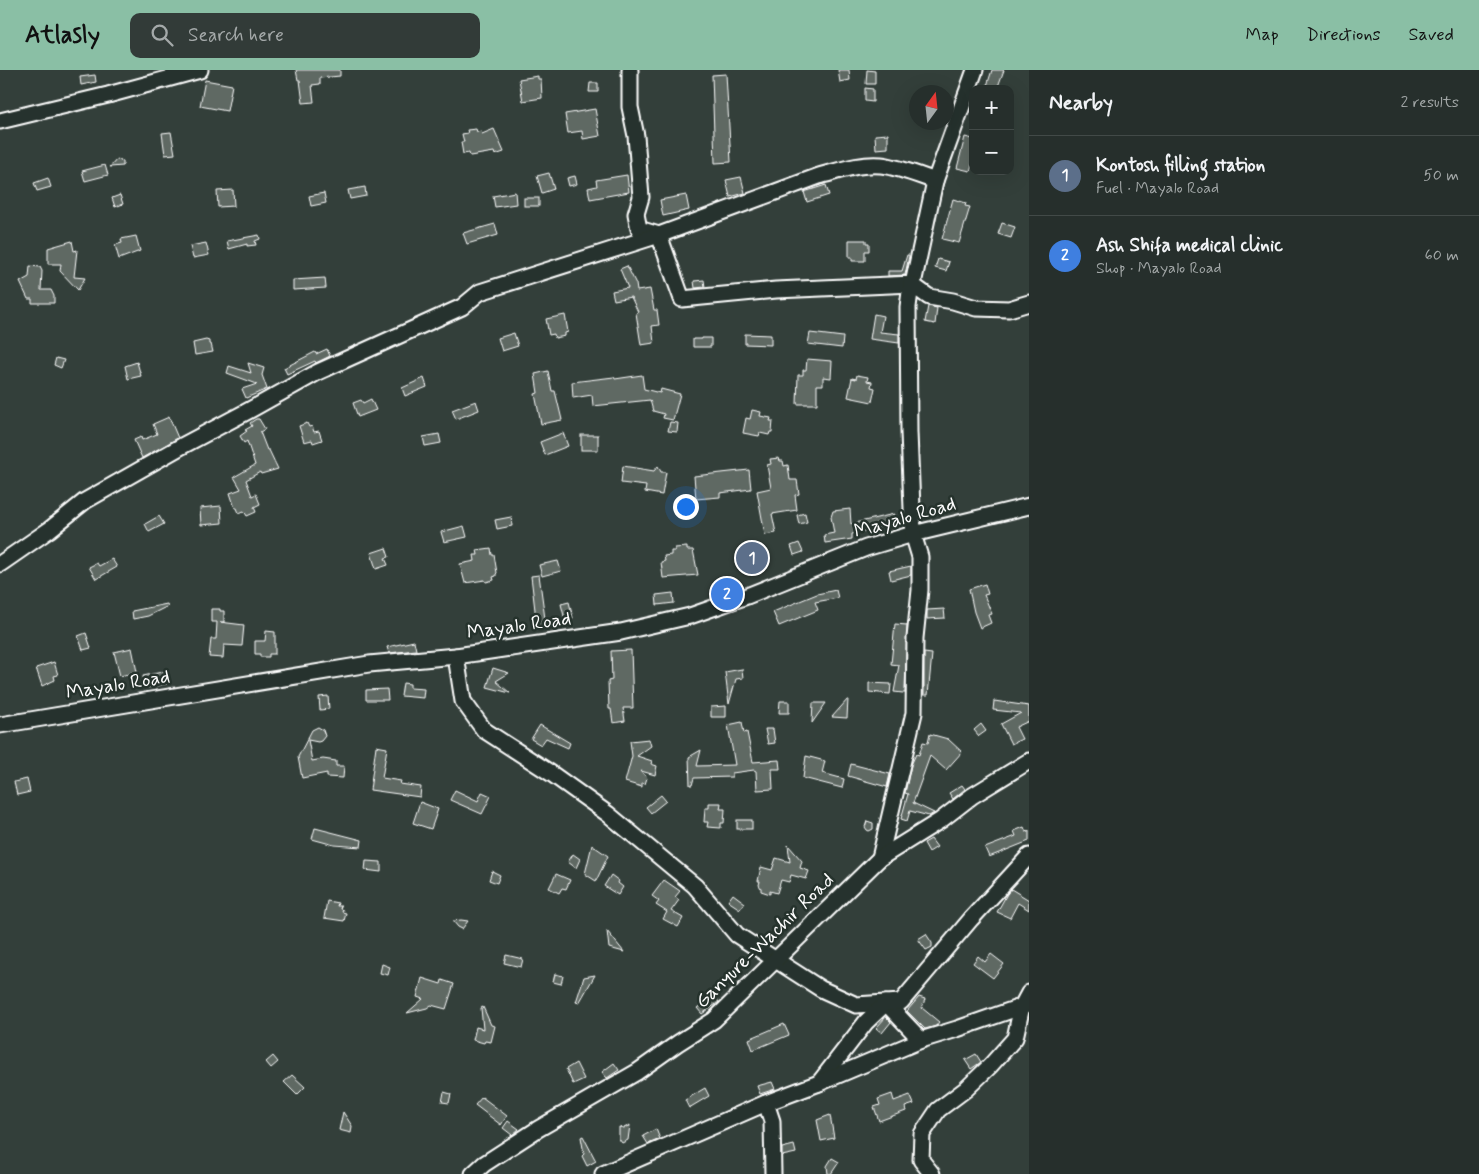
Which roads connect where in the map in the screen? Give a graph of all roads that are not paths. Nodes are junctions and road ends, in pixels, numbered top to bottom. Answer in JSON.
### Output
{"nodes":[{"id":1,"x":200,"y":70,"type":"edge"},
{"id":2,"x":630,"y":70,"type":"edge"},
{"id":3,"x":974,"y":70,"type":"edge"},
{"id":4,"x":0,"y":121,"type":"edge"},
{"id":5,"x":935,"y":181,"type":"junction"},
{"id":6,"x":658,"y":235,"type":"junction"},
{"id":7,"x":911,"y":284,"type":"junction"},
{"id":8,"x":1029,"y":303,"type":"edge"},
{"id":9,"x":1029,"y":506,"type":"edge"},
{"id":10,"x":913,"y":534,"type":"junction"},
{"id":11,"x":0,"y":564,"type":"edge"},
{"id":12,"x":456,"y":656,"type":"junction"},
{"id":13,"x":0,"y":725,"type":"edge"},
{"id":14,"x":1029,"y":760,"type":"edge"},
{"id":15,"x":1029,"y":856,"type":"edge"},
{"id":16,"x":880,"y":858,"type":"junction"},
{"id":17,"x":776,"y":960,"type":"junction"},
{"id":18,"x":1027,"y":1001,"type":"edge"},
{"id":19,"x":886,"y":1003,"type":"junction"},
{"id":20,"x":921,"y":1040,"type":"junction"},
{"id":21,"x":819,"y":1083,"type":"junction"},
{"id":22,"x":766,"y":1103,"type":"junction"},
{"id":23,"x":472,"y":1174,"type":"edge"},
{"id":24,"x":603,"y":1174,"type":"edge"},
{"id":25,"x":774,"y":1174,"type":"edge"},
{"id":26,"x":932,"y":1174,"type":"edge"}],
"edges":[{"from":1,"to":4,"type":"street"},
{"from":2,"to":6,"type":"street"},
{"from":3,"to":5,"type":"street"},
{"from":5,"to":6,"type":"street"},
{"from":5,"to":7,"type":"street"},
{"from":6,"to":7,"type":"street"},
{"from":6,"to":11,"type":"street"},
{"from":7,"to":8,"type":"street"},
{"from":7,"to":10,"type":"street"},
{"from":9,"to":10,"type":"street","name":"Mayalo Road"},
{"from":10,"to":12,"type":"street","name":"Mayalo Road"},
{"from":10,"to":16,"type":"street"},
{"from":12,"to":13,"type":"street","name":"Mayalo Road"},
{"from":12,"to":17,"type":"street"},
{"from":14,"to":16,"type":"street","name":"Ganyure-Wachir Road"},
{"from":15,"to":19,"type":"street"},
{"from":16,"to":17,"type":"street","name":"Ganyure-Wachir Road"},
{"from":17,"to":19,"type":"street"},
{"from":17,"to":23,"type":"street","name":"Ganyure-Wachir Road"},
{"from":18,"to":20,"type":"street"},
{"from":18,"to":26,"type":"street"},
{"from":19,"to":20,"type":"street"},
{"from":19,"to":21,"type":"street"},
{"from":20,"to":21,"type":"street"},
{"from":21,"to":22,"type":"street"},
{"from":22,"to":24,"type":"street"},
{"from":22,"to":25,"type":"street"}]}
